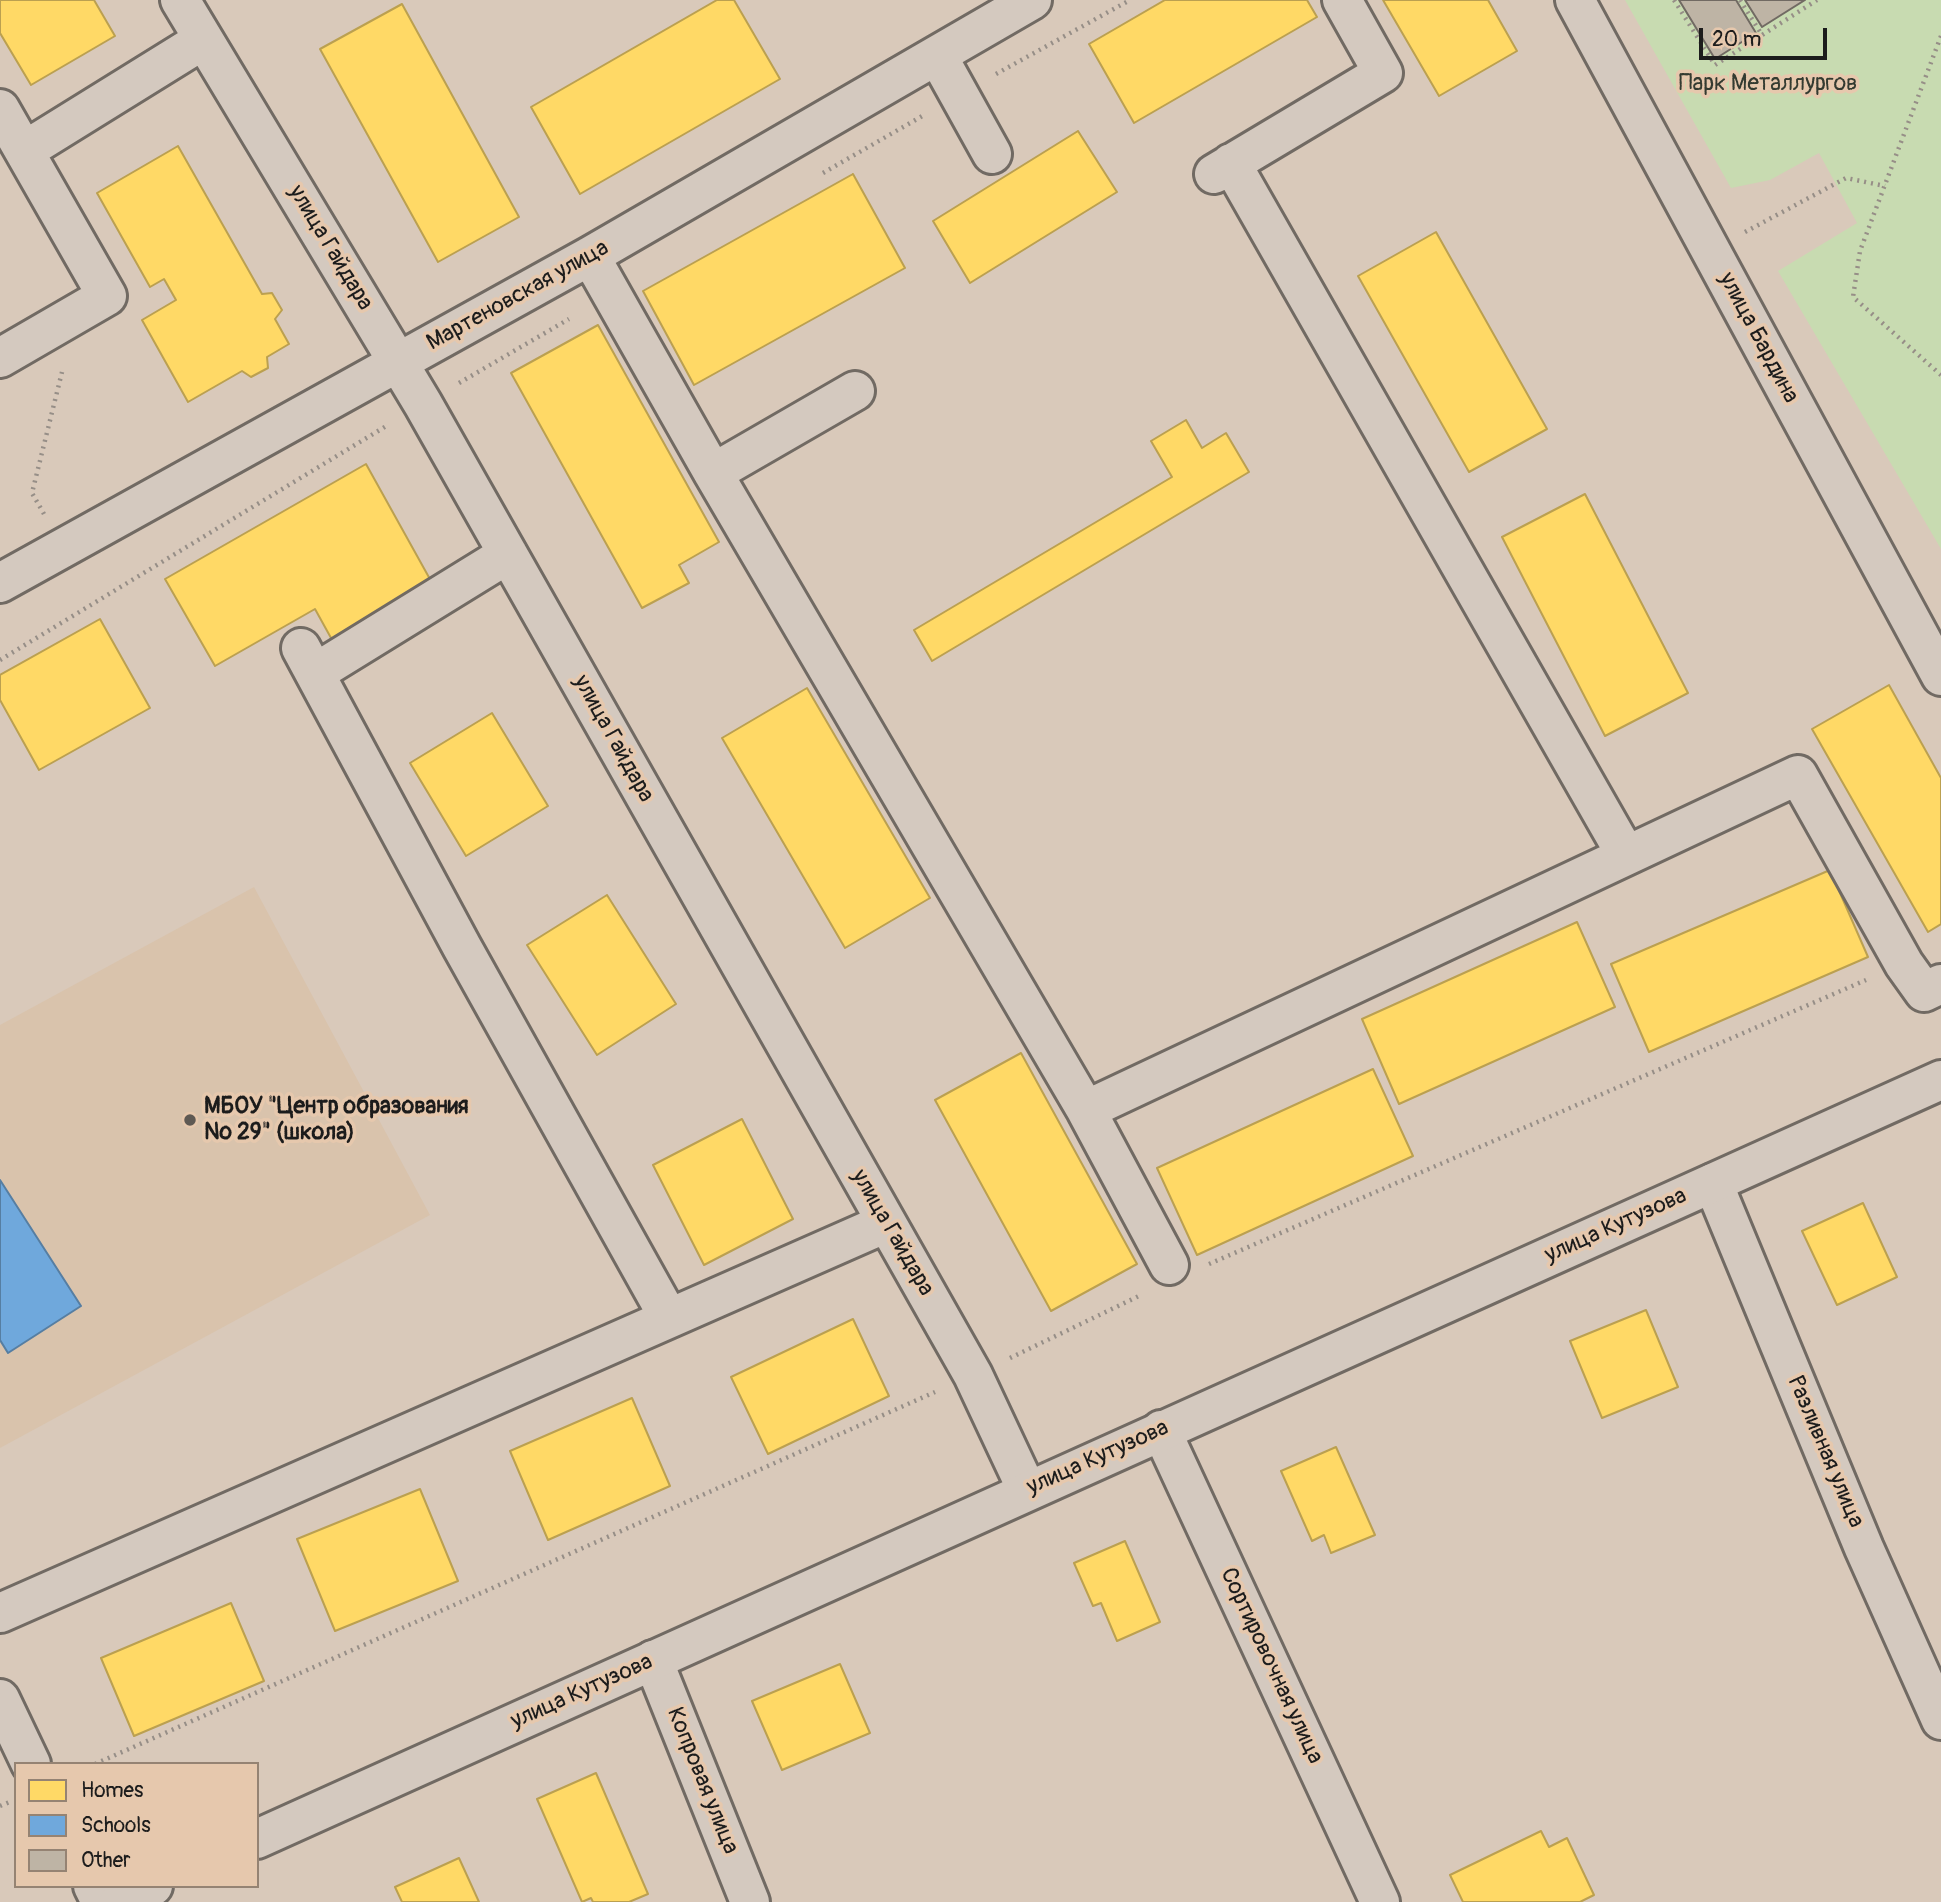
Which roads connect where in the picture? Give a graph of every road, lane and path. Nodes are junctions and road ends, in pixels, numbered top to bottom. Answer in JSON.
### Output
{"nodes":[{"id":1,"x":180,"y":0,"type":"edge"},
{"id":2,"x":1032,"y":0,"type":"edge"},
{"id":3,"x":1130,"y":0,"type":"edge"},
{"id":4,"x":1342,"y":0,"type":"edge"},
{"id":5,"x":1575,"y":0,"type":"edge"},
{"id":6,"x":1674,"y":0,"type":"edge"},
{"id":7,"x":1740,"y":0,"type":"edge"},
{"id":8,"x":1817,"y":0,"type":"edge"},
{"id":9,"x":1762,"y":35,"type":"junction"},
{"id":10,"x":1941,"y":36,"type":"edge"},
{"id":11,"x":203,"y":40,"type":"junction"},
{"id":12,"x":937,"y":55,"type":"junction"},
{"id":13,"x":958,"y":96,"type":"junction"},
{"id":14,"x":0,"y":109,"type":"edge"},
{"id":15,"x":24,"y":151,"type":"junction"},
{"id":16,"x":992,"y":154,"type":"dead end"},
{"id":17,"x":814,"y":178,"type":"dead end"},
{"id":18,"x":1885,"y":186,"type":"junction"},
{"id":19,"x":1711,"y":251,"type":"junction"},
{"id":20,"x":590,"y":256,"type":"junction"},
{"id":21,"x":611,"y":294,"type":"junction"},
{"id":22,"x":42,"y":334,"type":"junction"},
{"id":23,"x":0,"y":358,"type":"edge"},
{"id":24,"x":399,"y":362,"type":"junction"},
{"id":25,"x":1941,"y":375,"type":"edge"},
{"id":26,"x":855,"y":391,"type":"dead end"},
{"id":27,"x":423,"y":404,"type":"junction"},
{"id":28,"x":713,"y":472,"type":"junction"},
{"id":29,"x":63,"y":548,"type":"junction"},
{"id":30,"x":508,"y":554,"type":"junction"},
{"id":31,"x":0,"y":583,"type":"edge"},
{"id":32,"x":0,"y":660,"type":"edge"},
{"id":33,"x":1941,"y":676,"type":"edge"},
{"id":34,"x":1626,"y":855,"type":"junction"},
{"id":35,"x":1904,"y":964,"type":"junction"},
{"id":36,"x":1941,"y":984,"type":"edge"},
{"id":37,"x":1941,"y":1080,"type":"edge"},
{"id":38,"x":1086,"y":1110,"type":"junction"},
{"id":39,"x":1713,"y":1183,"type":"junction"},
{"id":40,"x":886,"y":1223,"type":"junction"},
{"id":41,"x":1174,"y":1274,"type":"junction"},
{"id":42,"x":669,"y":1318,"type":"junction"},
{"id":43,"x":973,"y":1375,"type":"junction"},
{"id":44,"x":1161,"y":1430,"type":"junction"},
{"id":45,"x":1027,"y":1490,"type":"junction"},
{"id":46,"x":0,"y":1613,"type":"edge"},
{"id":47,"x":653,"y":1660,"type":"junction"},
{"id":48,"x":0,"y":1699,"type":"edge"},
{"id":49,"x":1941,"y":1720,"type":"edge"},
{"id":50,"x":30,"y":1762,"type":"edge"},
{"id":51,"x":100,"y":1762,"type":"edge"},
{"id":52,"x":259,"y":1838,"type":"edge"},
{"id":53,"x":149,"y":1888,"type":"edge"},
{"id":54,"x":119,"y":1902,"type":"edge"},
{"id":55,"x":750,"y":1902,"type":"edge"},
{"id":56,"x":1380,"y":1902,"type":"edge"}],
"edges":[{"from":1,"to":11,"type":"street","name":"улица Гайдара"},
{"from":2,"to":12,"type":"street","name":"Мартеновская улица"},
{"from":3,"to":13,"type":"path"},
{"from":4,"to":34,"type":"street"},
{"from":5,"to":19,"type":"street","name":"улица Бардина"},
{"from":6,"to":9,"type":"path"},
{"from":7,"to":9,"type":"path"},
{"from":8,"to":9,"type":"path"},
{"from":10,"to":18,"type":"path"},
{"from":11,"to":15,"type":"street"},
{"from":11,"to":24,"type":"street","name":"улица Гайдара"},
{"from":12,"to":13,"type":"street"},
{"from":12,"to":20,"type":"street","name":"Мартеновская улица"},
{"from":13,"to":16,"type":"street"},
{"from":13,"to":17,"type":"path"},
{"from":14,"to":15,"type":"street"},
{"from":15,"to":22,"type":"street"},
{"from":18,"to":19,"type":"path"},
{"from":18,"to":25,"type":"path"},
{"from":19,"to":33,"type":"street","name":"улица Бардина"},
{"from":20,"to":21,"type":"street"},
{"from":20,"to":24,"type":"street","name":"Мартеновская улица"},
{"from":21,"to":27,"type":"path"},
{"from":21,"to":28,"type":"street"},
{"from":22,"to":23,"type":"street"},
{"from":22,"to":29,"type":"path"},
{"from":24,"to":27,"type":"street","name":"улица Гайдара"},
{"from":24,"to":29,"type":"street","name":"Мартеновская улица"},
{"from":26,"to":28,"type":"street"},
{"from":27,"to":30,"type":"street","name":"улица Гайдара"},
{"from":27,"to":32,"type":"path"},
{"from":28,"to":38,"type":"street"},
{"from":29,"to":31,"type":"street","name":"Мартеновская улица"},
{"from":30,"to":40,"type":"street","name":"улица Гайдара"},
{"from":30,"to":42,"type":"street"},
{"from":34,"to":35,"type":"street"},
{"from":34,"to":38,"type":"street"},
{"from":35,"to":36,"type":"street"},
{"from":35,"to":41,"type":"path"},
{"from":37,"to":39,"type":"street","name":"улица Кутузова"},
{"from":38,"to":41,"type":"street"},
{"from":39,"to":44,"type":"street","name":"улица Кутузова"},
{"from":39,"to":49,"type":"street","name":"Разливная улица"},
{"from":40,"to":42,"type":"street"},
{"from":40,"to":43,"type":"street","name":"улица Гайдара"},
{"from":41,"to":43,"type":"path"},
{"from":42,"to":46,"type":"street"},
{"from":43,"to":45,"type":"street","name":"улица Гайдара"},
{"from":43,"to":51,"type":"path"},
{"from":44,"to":45,"type":"street","name":"улица Кутузова"},
{"from":44,"to":56,"type":"street","name":"Сортировочная улица"},
{"from":45,"to":47,"type":"street","name":"улица Кутузова"},
{"from":47,"to":52,"type":"street","name":"улица Кутузова"},
{"from":47,"to":55,"type":"street","name":"Копровая улица"},
{"from":48,"to":50,"type":"street"},
{"from":53,"to":54,"type":"street"}]}
